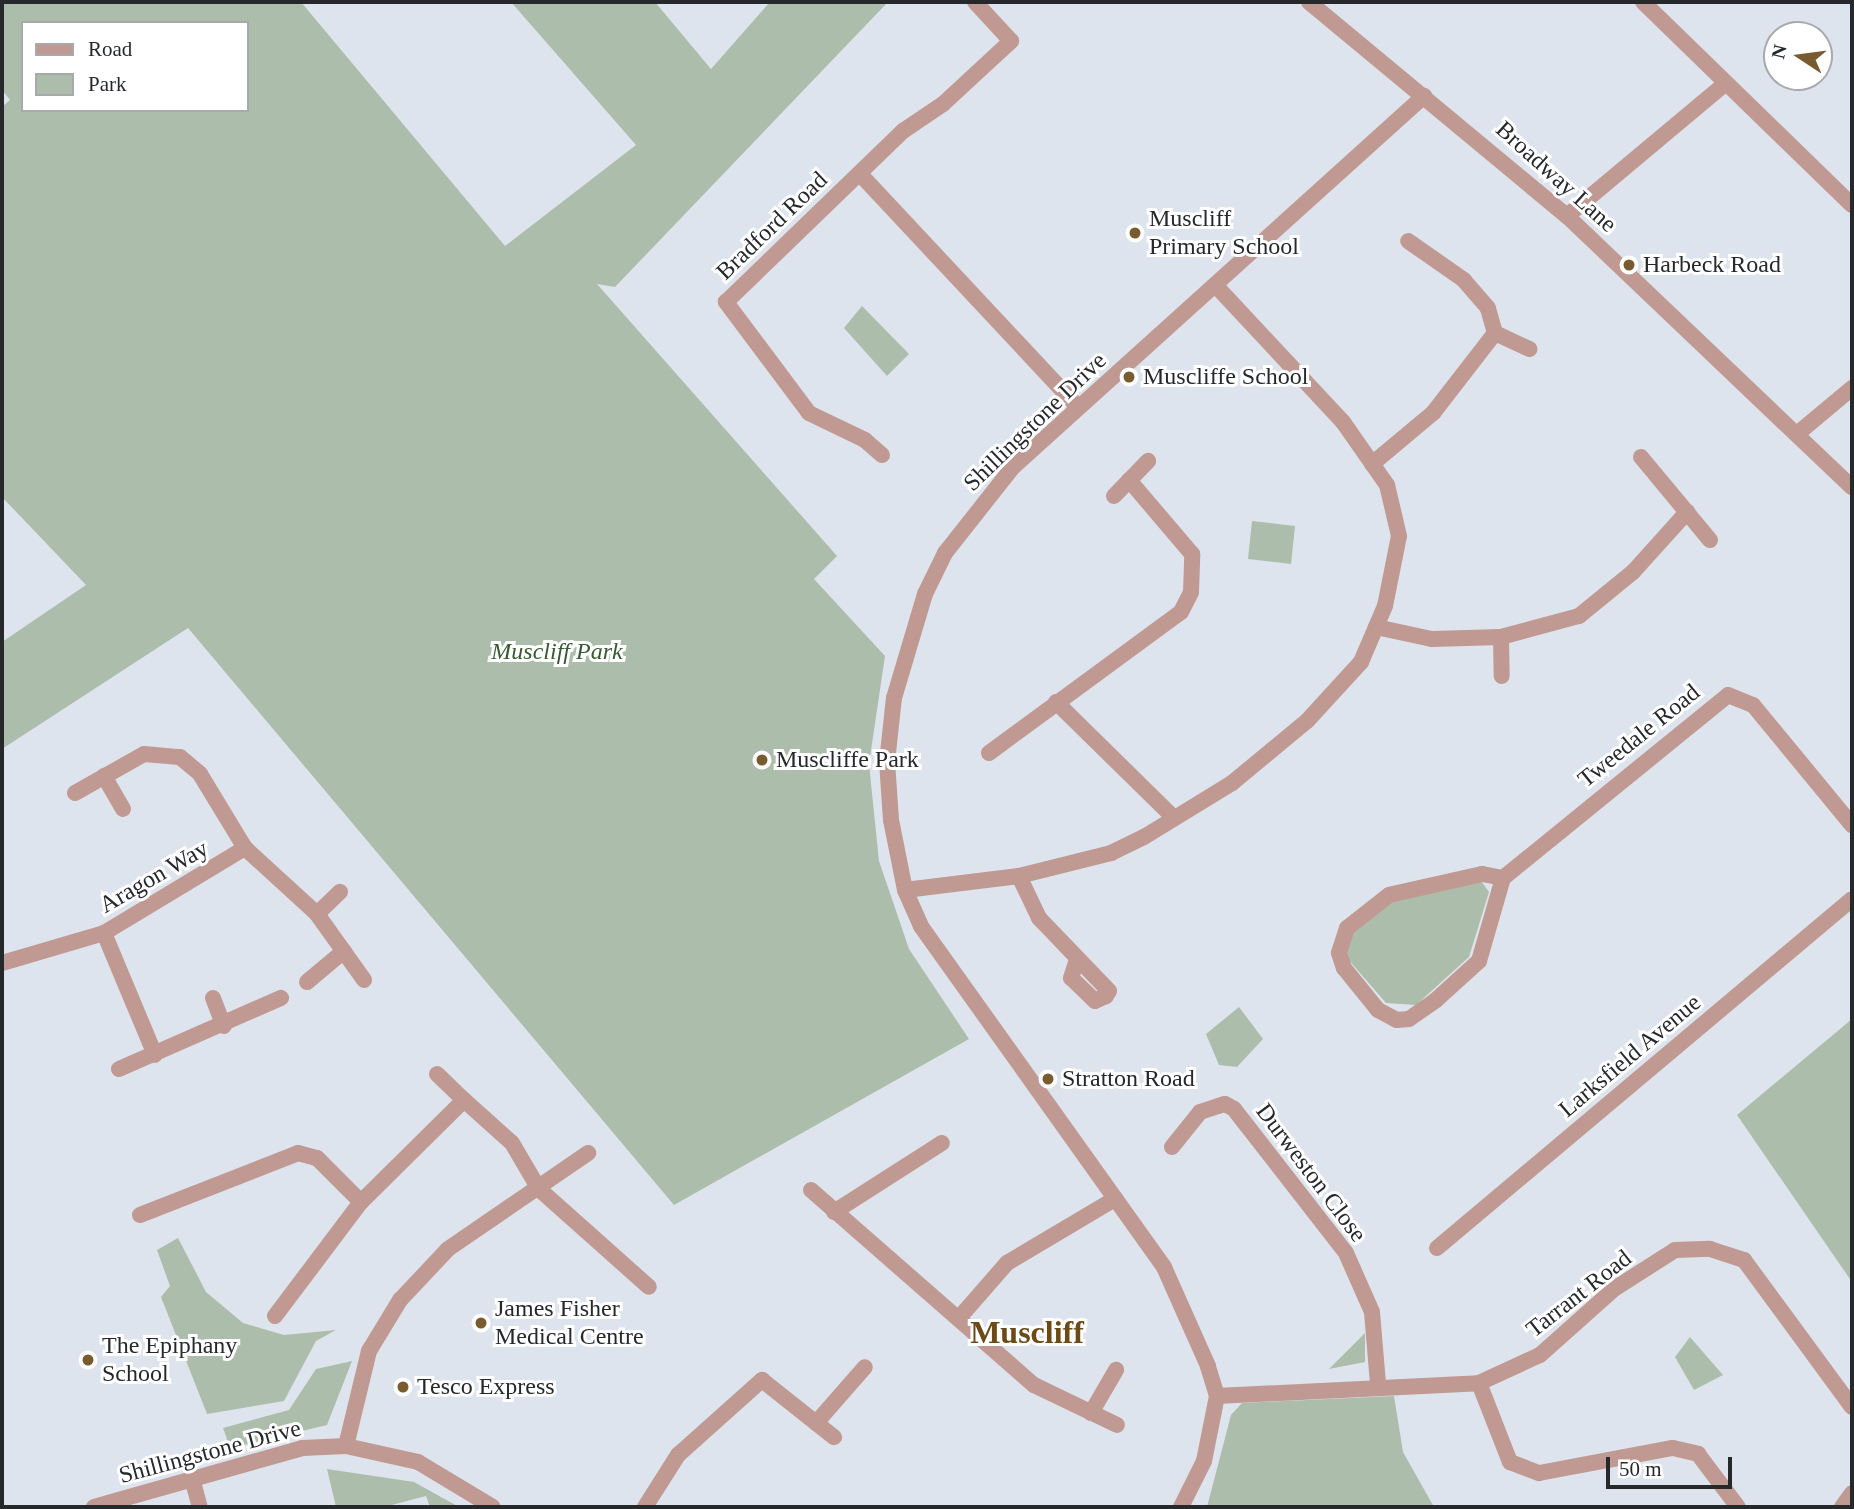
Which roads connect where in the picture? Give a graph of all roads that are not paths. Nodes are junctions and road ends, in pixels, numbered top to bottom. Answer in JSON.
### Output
{"nodes":[{"id":1,"x":975,"y":2,"type":"edge"},
{"id":2,"x":1309,"y":2,"type":"edge"},
{"id":3,"x":1643,"y":2,"type":"edge"},
{"id":4,"x":1726,"y":83,"type":"junction"},
{"id":5,"x":1424,"y":96,"type":"junction"},
{"id":6,"x":860,"y":174,"type":"junction"},
{"id":7,"x":1852,"y":205,"type":"edge"},
{"id":8,"x":1567,"y":216,"type":"junction"},
{"id":9,"x":1408,"y":242,"type":"dead end"},
{"id":10,"x":1216,"y":286,"type":"junction"},
{"id":11,"x":1495,"y":333,"type":"junction"},
{"id":12,"x":1529,"y":349,"type":"dead end"},
{"id":13,"x":1852,"y":388,"type":"edge"},
{"id":14,"x":1078,"y":407,"type":"junction"},
{"id":15,"x":1797,"y":434,"type":"junction"},
{"id":16,"x":882,"y":455,"type":"dead end"},
{"id":17,"x":1641,"y":457,"type":"dead end"},
{"id":18,"x":1148,"y":461,"type":"dead end"},
{"id":19,"x":1372,"y":464,"type":"junction"},
{"id":20,"x":1129,"y":480,"type":"junction"},
{"id":21,"x":1852,"y":487,"type":"edge"},
{"id":22,"x":1114,"y":496,"type":"dead end"},
{"id":23,"x":1687,"y":512,"type":"junction"},
{"id":24,"x":1710,"y":540,"type":"dead end"},
{"id":25,"x":1376,"y":627,"type":"junction"},
{"id":26,"x":1501,"y":637,"type":"junction"},
{"id":27,"x":1503,"y":676,"type":"dead end"},
{"id":28,"x":1056,"y":702,"type":"junction"},
{"id":29,"x":989,"y":752,"type":"dead end"},
{"id":30,"x":104,"y":776,"type":"junction"},
{"id":31,"x":75,"y":793,"type":"dead end"},
{"id":32,"x":123,"y":809,"type":"dead end"},
{"id":33,"x":1174,"y":818,"type":"junction"},
{"id":34,"x":1852,"y":825,"type":"edge"},
{"id":35,"x":245,"y":848,"type":"junction"},
{"id":36,"x":1019,"y":876,"type":"junction"},
{"id":37,"x":1503,"y":878,"type":"junction"},
{"id":38,"x":905,"y":890,"type":"junction"},
{"id":39,"x":340,"y":891,"type":"dead end"},
{"id":40,"x":1852,"y":899,"type":"edge"},
{"id":41,"x":317,"y":914,"type":"junction"},
{"id":42,"x":104,"y":933,"type":"junction"},
{"id":43,"x":344,"y":951,"type":"junction"},
{"id":44,"x":1077,"y":958,"type":"dead end"},
{"id":45,"x":2,"y":962,"type":"edge"},
{"id":46,"x":364,"y":980,"type":"dead end"},
{"id":47,"x":307,"y":982,"type":"dead end"},
{"id":48,"x":213,"y":998,"type":"dead end"},
{"id":49,"x":281,"y":998,"type":"dead end"},
{"id":50,"x":225,"y":1026,"type":"junction"},
{"id":51,"x":155,"y":1055,"type":"junction"},
{"id":52,"x":119,"y":1069,"type":"dead end"},
{"id":53,"x":436,"y":1074,"type":"dead end"},
{"id":54,"x":464,"y":1100,"type":"junction"},
{"id":55,"x":942,"y":1143,"type":"dead end"},
{"id":56,"x":1172,"y":1147,"type":"dead end"},
{"id":57,"x":589,"y":1153,"type":"dead end"},
{"id":58,"x":539,"y":1189,"type":"junction"},
{"id":59,"x":811,"y":1190,"type":"dead end"},
{"id":60,"x":1115,"y":1199,"type":"junction"},
{"id":61,"x":361,"y":1202,"type":"junction"},
{"id":62,"x":834,"y":1212,"type":"junction"},
{"id":63,"x":140,"y":1214,"type":"dead end"},
{"id":64,"x":1437,"y":1248,"type":"dead end"},
{"id":65,"x":649,"y":1287,"type":"dead end"},
{"id":66,"x":275,"y":1316,"type":"dead end"},
{"id":67,"x":959,"y":1318,"type":"junction"},
{"id":68,"x":865,"y":1367,"type":"dead end"},
{"id":69,"x":1116,"y":1370,"type":"dead end"},
{"id":70,"x":1479,"y":1383,"type":"junction"},
{"id":71,"x":1378,"y":1384,"type":"junction"},
{"id":72,"x":1217,"y":1396,"type":"junction"},
{"id":73,"x":1852,"y":1407,"type":"edge"},
{"id":74,"x":1091,"y":1413,"type":"junction"},
{"id":75,"x":816,"y":1423,"type":"junction"},
{"id":76,"x":1117,"y":1425,"type":"dead end"},
{"id":77,"x":834,"y":1437,"type":"dead end"},
{"id":78,"x":346,"y":1446,"type":"junction"},
{"id":79,"x":192,"y":1478,"type":"junction"},
{"id":80,"x":1852,"y":1493,"type":"edge"},
{"id":81,"x":650,"y":1506,"type":"edge"},
{"id":82,"x":94,"y":1507,"type":"edge"},
{"id":83,"x":200,"y":1507,"type":"edge"},
{"id":84,"x":493,"y":1507,"type":"edge"},
{"id":85,"x":1181,"y":1507,"type":"edge"},
{"id":86,"x":1738,"y":1507,"type":"edge"},
{"id":87,"x":1842,"y":1507,"type":"edge"}],
"edges":[{"from":1,"to":6,"type":"street","name":"Bradford Road"},
{"from":2,"to":5,"type":"street","name":"Broadway Lane"},
{"from":3,"to":4,"type":"street"},
{"from":4,"to":7,"type":"street"},
{"from":4,"to":8,"type":"street"},
{"from":5,"to":8,"type":"street","name":"Broadway Lane"},
{"from":5,"to":10,"type":"street","name":"Shillingstone Drive"},
{"from":6,"to":14,"type":"street","name":"Bradford Road"},
{"from":6,"to":16,"type":"street","name":"Bradford Road"},
{"from":8,"to":15,"type":"street","name":"Broadway Lane"},
{"from":9,"to":11,"type":"street"},
{"from":10,"to":14,"type":"street","name":"Shillingstone Drive"},
{"from":10,"to":19,"type":"street"},
{"from":11,"to":12,"type":"street"},
{"from":11,"to":19,"type":"street"},
{"from":13,"to":15,"type":"street"},
{"from":14,"to":38,"type":"street","name":"Shillingstone Drive"},
{"from":15,"to":21,"type":"street","name":"Broadway Lane"},
{"from":17,"to":23,"type":"street"},
{"from":18,"to":20,"type":"street"},
{"from":19,"to":25,"type":"street"},
{"from":20,"to":22,"type":"street"},
{"from":20,"to":28,"type":"street"},
{"from":23,"to":24,"type":"street"},
{"from":23,"to":26,"type":"street"},
{"from":25,"to":26,"type":"street"},
{"from":25,"to":33,"type":"street"},
{"from":26,"to":27,"type":"street"},
{"from":28,"to":29,"type":"street"},
{"from":28,"to":33,"type":"street"},
{"from":30,"to":31,"type":"street"},
{"from":30,"to":32,"type":"street"},
{"from":30,"to":35,"type":"street"},
{"from":33,"to":36,"type":"street"},
{"from":34,"to":37,"type":"street","name":"Tweedale Road"},
{"from":35,"to":41,"type":"street"},
{"from":35,"to":42,"type":"street","name":"Aragon Way"},
{"from":36,"to":38,"type":"street"},
{"from":36,"to":44,"type":"street"},
{"from":37,"to":37,"type":"street"},
{"from":38,"to":60,"type":"street","name":"Shillingstone Drive"},
{"from":39,"to":41,"type":"street"},
{"from":40,"to":64,"type":"street","name":"Larksfield Avenue"},
{"from":41,"to":43,"type":"street"},
{"from":42,"to":45,"type":"street","name":"Aragon Way"},
{"from":42,"to":51,"type":"street"},
{"from":43,"to":46,"type":"street"},
{"from":43,"to":47,"type":"street"},
{"from":48,"to":50,"type":"street"},
{"from":49,"to":50,"type":"street"},
{"from":50,"to":51,"type":"street"},
{"from":51,"to":52,"type":"street"},
{"from":53,"to":54,"type":"street"},
{"from":54,"to":58,"type":"street"},
{"from":54,"to":61,"type":"street"},
{"from":55,"to":62,"type":"street"},
{"from":56,"to":71,"type":"street","name":"Durweston Close"},
{"from":57,"to":58,"type":"street"},
{"from":58,"to":65,"type":"street"},
{"from":58,"to":78,"type":"street"},
{"from":59,"to":62,"type":"street"},
{"from":60,"to":67,"type":"street"},
{"from":60,"to":72,"type":"street","name":"Shillingstone Drive"},
{"from":61,"to":63,"type":"street"},
{"from":61,"to":66,"type":"street"},
{"from":62,"to":67,"type":"street"},
{"from":67,"to":74,"type":"street"},
{"from":68,"to":75,"type":"street"},
{"from":69,"to":74,"type":"street"},
{"from":70,"to":71,"type":"street","name":"Tarrant Road"},
{"from":70,"to":73,"type":"street","name":"Tarrant Road"},
{"from":70,"to":86,"type":"street"},
{"from":71,"to":72,"type":"street","name":"Tarrant Road"},
{"from":72,"to":85,"type":"street"},
{"from":74,"to":76,"type":"street"},
{"from":75,"to":77,"type":"street"},
{"from":75,"to":81,"type":"street"},
{"from":78,"to":79,"type":"street","name":"Shillingstone Drive"},
{"from":78,"to":84,"type":"street","name":"Shillingstone Drive"},
{"from":79,"to":82,"type":"street","name":"Shillingstone Drive"},
{"from":79,"to":83,"type":"street"},
{"from":80,"to":87,"type":"street"}]}
